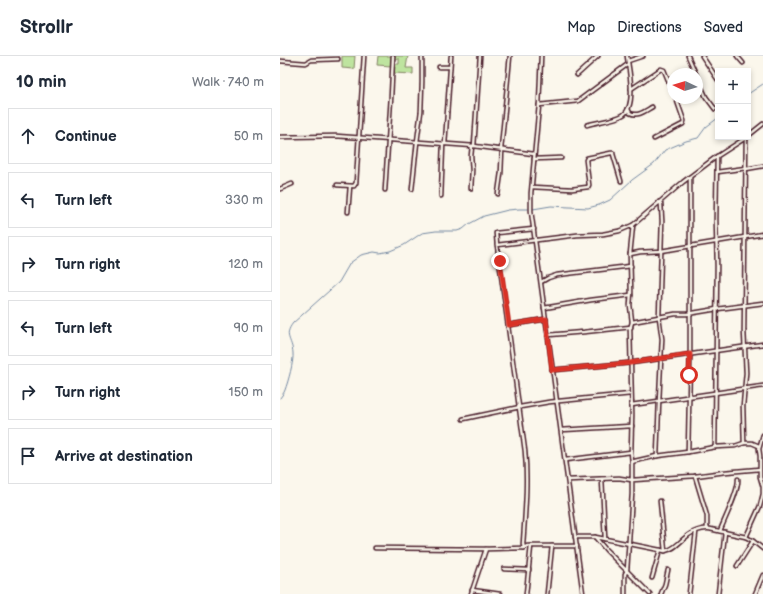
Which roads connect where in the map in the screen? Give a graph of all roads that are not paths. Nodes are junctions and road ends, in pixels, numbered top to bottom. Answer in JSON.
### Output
{"nodes":[{"id":1,"x":310,"y":56,"type":"edge"},
{"id":2,"x":364,"y":56,"type":"edge"},
{"id":3,"x":393,"y":56,"type":"edge"},
{"id":4,"x":422,"y":56,"type":"edge"},
{"id":5,"x":451,"y":56,"type":"edge"},
{"id":6,"x":480,"y":56,"type":"edge"},
{"id":7,"x":510,"y":56,"type":"edge"},
{"id":8,"x":541,"y":56,"type":"edge"},
{"id":9,"x":598,"y":56,"type":"edge"},
{"id":10,"x":627,"y":56,"type":"edge"},
{"id":11,"x":643,"y":56,"type":"edge"},
{"id":12,"x":688,"y":56,"type":"edge"},
{"id":13,"x":702,"y":56,"type":"edge"},
{"id":14,"x":737,"y":56,"type":"edge"},
{"id":15,"x":338,"y":59,"type":"dead end"},
{"id":16,"x":311,"y":60,"type":"junction"},
{"id":17,"x":280,"y":61,"type":"edge"},
{"id":18,"x":628,"y":63,"type":"junction"},
{"id":19,"x":743,"y":63,"type":"dead end"},
{"id":20,"x":439,"y":67,"type":"dead end"},
{"id":21,"x":450,"y":68,"type":"junction"},
{"id":22,"x":693,"y":68,"type":"edge"},
{"id":23,"x":577,"y":75,"type":"dead end"},
{"id":24,"x":715,"y":76,"type":"edge"},
{"id":25,"x":667,"y":77,"type":"edge"},
{"id":26,"x":631,"y":89,"type":"junction"},
{"id":27,"x":703,"y":92,"type":"edge"},
{"id":28,"x":678,"y":104,"type":"edge"},
{"id":29,"x":539,"y":105,"type":"junction"},
{"id":30,"x":652,"y":107,"type":"dead end"},
{"id":31,"x":628,"y":109,"type":"junction"},
{"id":32,"x":715,"y":109,"type":"dead end"},
{"id":33,"x":587,"y":124,"type":"dead end"},
{"id":34,"x":763,"y":124,"type":"edge"},
{"id":35,"x":751,"y":134,"type":"edge"},
{"id":36,"x":280,"y":137,"type":"edge"},
{"id":37,"x":359,"y":138,"type":"junction"},
{"id":38,"x":654,"y":139,"type":"dead end"},
{"id":39,"x":389,"y":140,"type":"junction"},
{"id":40,"x":742,"y":140,"type":"edge"},
{"id":41,"x":747,"y":140,"type":"edge"},
{"id":42,"x":417,"y":142,"type":"junction"},
{"id":43,"x":444,"y":144,"type":"junction"},
{"id":44,"x":473,"y":146,"type":"junction"},
{"id":45,"x":502,"y":149,"type":"junction"},
{"id":46,"x":534,"y":154,"type":"junction"},
{"id":47,"x":718,"y":156,"type":"junction"},
{"id":48,"x":561,"y":158,"type":"dead end"},
{"id":49,"x":534,"y":159,"type":"junction"},
{"id":50,"x":763,"y":166,"type":"edge"},
{"id":51,"x":746,"y":168,"type":"junction"},
{"id":52,"x":717,"y":172,"type":"junction"},
{"id":53,"x":690,"y":177,"type":"junction"},
{"id":54,"x":620,"y":181,"type":"dead end"},
{"id":55,"x":292,"y":184,"type":"dead end"},
{"id":56,"x":337,"y":185,"type":"dead end"},
{"id":57,"x":350,"y":186,"type":"junction"},
{"id":58,"x":532,"y":187,"type":"junction"},
{"id":59,"x":471,"y":188,"type":"dead end"},
{"id":60,"x":280,"y":189,"type":"edge"},
{"id":61,"x":412,"y":189,"type":"dead end"},
{"id":62,"x":385,"y":190,"type":"dead end"},
{"id":63,"x":498,"y":194,"type":"dead end"},
{"id":64,"x":441,"y":196,"type":"dead end"},
{"id":65,"x":659,"y":202,"type":"junction"},
{"id":66,"x":348,"y":212,"type":"dead end"},
{"id":67,"x":633,"y":225,"type":"junction"},
{"id":68,"x":534,"y":229,"type":"junction"},
{"id":69,"x":763,"y":234,"type":"edge"},
{"id":70,"x":745,"y":236,"type":"junction"},
{"id":71,"x":536,"y":241,"type":"junction"},
{"id":72,"x":717,"y":241,"type":"junction"},
{"id":73,"x":498,"y":245,"type":"junction"},
{"id":74,"x":690,"y":246,"type":"junction"},
{"id":75,"x":661,"y":251,"type":"junction"},
{"id":76,"x":630,"y":254,"type":"junction"},
{"id":77,"x":631,"y":266,"type":"junction"},
{"id":78,"x":541,"y":282,"type":"junction"},
{"id":79,"x":631,"y":295,"type":"junction"},
{"id":80,"x":763,"y":303,"type":"edge"},
{"id":81,"x":745,"y":305,"type":"junction"},
{"id":82,"x":544,"y":308,"type":"junction"},
{"id":83,"x":717,"y":309,"type":"junction"},
{"id":84,"x":689,"y":313,"type":"junction"},
{"id":85,"x":659,"y":317,"type":"junction"},
{"id":86,"x":546,"y":319,"type":"junction"},
{"id":87,"x":632,"y":322,"type":"junction"},
{"id":88,"x":509,"y":325,"type":"junction"},
{"id":89,"x":630,"y":327,"type":"junction"},
{"id":90,"x":548,"y":335,"type":"junction"},
{"id":91,"x":763,"y":344,"type":"edge"},
{"id":92,"x":745,"y":346,"type":"junction"},
{"id":93,"x":717,"y":351,"type":"junction"},
{"id":94,"x":690,"y":354,"type":"junction"},
{"id":95,"x":661,"y":359,"type":"junction"},
{"id":96,"x":630,"y":363,"type":"junction"},
{"id":97,"x":552,"y":370,"type":"junction"},
{"id":98,"x":763,"y":386,"type":"edge"},
{"id":99,"x":745,"y":388,"type":"junction"},
{"id":100,"x":716,"y":392,"type":"junction"},
{"id":101,"x":631,"y":394,"type":"junction"},
{"id":102,"x":688,"y":397,"type":"junction"},
{"id":103,"x":659,"y":401,"type":"junction"},
{"id":104,"x":557,"y":402,"type":"junction"},
{"id":105,"x":631,"y":405,"type":"junction"},
{"id":106,"x":520,"y":407,"type":"junction"},
{"id":107,"x":463,"y":419,"type":"dead end"},
{"id":108,"x":632,"y":426,"type":"junction"},
{"id":109,"x":561,"y":430,"type":"junction"},
{"id":110,"x":763,"y":435,"type":"edge"},
{"id":111,"x":744,"y":443,"type":"junction"},
{"id":112,"x":759,"y":446,"type":"junction"},
{"id":113,"x":715,"y":447,"type":"junction"},
{"id":114,"x":631,"y":452,"type":"junction"},
{"id":115,"x":688,"y":452,"type":"junction"},
{"id":116,"x":657,"y":456,"type":"junction"},
{"id":117,"x":565,"y":460,"type":"junction"},
{"id":118,"x":632,"y":462,"type":"junction"},
{"id":119,"x":761,"y":470,"type":"edge"},
{"id":120,"x":695,"y":476,"type":"junction"},
{"id":121,"x":738,"y":478,"type":"dead end"},
{"id":122,"x":602,"y":479,"type":"junction"},
{"id":123,"x":567,"y":480,"type":"junction"},
{"id":124,"x":632,"y":480,"type":"junction"},
{"id":125,"x":660,"y":501,"type":"dead end"},
{"id":126,"x":707,"y":528,"type":"junction"},
{"id":127,"x":720,"y":531,"type":"junction"},
{"id":128,"x":696,"y":532,"type":"junction"},
{"id":129,"x":725,"y":532,"type":"junction"},
{"id":130,"x":596,"y":537,"type":"junction"},
{"id":131,"x":746,"y":537,"type":"junction"},
{"id":132,"x":575,"y":538,"type":"junction"},
{"id":133,"x":605,"y":539,"type":"junction"},
{"id":134,"x":753,"y":542,"type":"junction"},
{"id":135,"x":628,"y":543,"type":"junction"},
{"id":136,"x":531,"y":546,"type":"junction"},
{"id":137,"x":552,"y":546,"type":"junction"},
{"id":138,"x":577,"y":546,"type":"junction"},
{"id":139,"x":375,"y":548,"type":"dead end"},
{"id":140,"x":524,"y":548,"type":"junction"},
{"id":141,"x":486,"y":549,"type":"junction"},
{"id":142,"x":660,"y":550,"type":"junction"},
{"id":143,"x":763,"y":550,"type":"edge"},
{"id":144,"x":665,"y":551,"type":"junction"},
{"id":145,"x":737,"y":566,"type":"dead end"},
{"id":146,"x":504,"y":569,"type":"dead end"},
{"id":147,"x":529,"y":570,"type":"junction"},
{"id":148,"x":627,"y":570,"type":"junction"},
{"id":149,"x":668,"y":570,"type":"dead end"},
{"id":150,"x":763,"y":575,"type":"edge"},
{"id":151,"x":652,"y":578,"type":"dead end"},
{"id":152,"x":471,"y":592,"type":"edge"},
{"id":153,"x":500,"y":594,"type":"edge"},
{"id":154,"x":526,"y":594,"type":"edge"},
{"id":155,"x":548,"y":594,"type":"edge"},
{"id":156,"x":583,"y":594,"type":"edge"},
{"id":157,"x":625,"y":594,"type":"edge"},
{"id":158,"x":650,"y":594,"type":"edge"},
{"id":159,"x":661,"y":594,"type":"edge"},
{"id":160,"x":689,"y":594,"type":"edge"},
{"id":161,"x":718,"y":594,"type":"edge"},
{"id":162,"x":755,"y":594,"type":"edge"}],
"edges":[{"from":1,"to":16,"type":"street"},
{"from":2,"to":37,"type":"street"},
{"from":3,"to":39,"type":"street"},
{"from":4,"to":42,"type":"street"},
{"from":5,"to":21,"type":"street"},
{"from":6,"to":44,"type":"street"},
{"from":7,"to":45,"type":"street"},
{"from":8,"to":29,"type":"street"},
{"from":9,"to":23,"type":"street"},
{"from":10,"to":18,"type":"street"},
{"from":11,"to":18,"type":"street"},
{"from":12,"to":22,"type":"street"},
{"from":13,"to":24,"type":"street"},
{"from":14,"to":19,"type":"street"},
{"from":15,"to":16,"type":"street"},
{"from":16,"to":17,"type":"street"},
{"from":18,"to":26,"type":"street"},
{"from":18,"to":29,"type":"street"},
{"from":20,"to":21,"type":"street"},
{"from":21,"to":43,"type":"street"},
{"from":25,"to":26,"type":"street"},
{"from":26,"to":31,"type":"street"},
{"from":27,"to":32,"type":"street"},
{"from":28,"to":38,"type":"street"},
{"from":29,"to":46,"type":"street"},
{"from":30,"to":31,"type":"street"},
{"from":31,"to":33,"type":"street"},
{"from":34,"to":35,"type":"street"},
{"from":36,"to":37,"type":"street"},
{"from":37,"to":39,"type":"street"},
{"from":37,"to":57,"type":"street"},
{"from":39,"to":42,"type":"street"},
{"from":39,"to":62,"type":"street"},
{"from":40,"to":47,"type":"street"},
{"from":41,"to":51,"type":"street"},
{"from":42,"to":43,"type":"street"},
{"from":42,"to":61,"type":"street"},
{"from":43,"to":44,"type":"street"},
{"from":43,"to":64,"type":"street"},
{"from":44,"to":45,"type":"street"},
{"from":44,"to":59,"type":"street"},
{"from":45,"to":46,"type":"street"},
{"from":45,"to":63,"type":"street"},
{"from":46,"to":49,"type":"street"},
{"from":47,"to":52,"type":"street"},
{"from":47,"to":53,"type":"street"},
{"from":48,"to":49,"type":"street"},
{"from":49,"to":58,"type":"street"},
{"from":50,"to":51,"type":"street"},
{"from":51,"to":52,"type":"street"},
{"from":51,"to":70,"type":"street"},
{"from":52,"to":72,"type":"street"},
{"from":53,"to":65,"type":"street"},
{"from":53,"to":74,"type":"street"},
{"from":54,"to":58,"type":"street"},
{"from":55,"to":60,"type":"street"},
{"from":56,"to":57,"type":"street"},
{"from":57,"to":66,"type":"street"},
{"from":58,"to":68,"type":"street"},
{"from":65,"to":67,"type":"street"},
{"from":65,"to":75,"type":"street"},
{"from":67,"to":71,"type":"street"},
{"from":67,"to":76,"type":"street"},
{"from":68,"to":71,"type":"street"},
{"from":68,"to":73,"type":"street"},
{"from":69,"to":70,"type":"street"},
{"from":70,"to":72,"type":"street"},
{"from":70,"to":81,"type":"street"},
{"from":71,"to":73,"type":"street"},
{"from":71,"to":78,"type":"street"},
{"from":72,"to":74,"type":"street"},
{"from":72,"to":83,"type":"street"},
{"from":73,"to":88,"type":"street"},
{"from":74,"to":75,"type":"street"},
{"from":74,"to":84,"type":"street"},
{"from":75,"to":76,"type":"street"},
{"from":75,"to":85,"type":"street"},
{"from":76,"to":77,"type":"street"},
{"from":77,"to":78,"type":"street"},
{"from":77,"to":79,"type":"street"},
{"from":78,"to":82,"type":"street"},
{"from":79,"to":82,"type":"street"},
{"from":79,"to":87,"type":"street"},
{"from":80,"to":81,"type":"street"},
{"from":81,"to":83,"type":"street"},
{"from":81,"to":92,"type":"street"},
{"from":82,"to":86,"type":"street"},
{"from":83,"to":84,"type":"street"},
{"from":83,"to":93,"type":"street"},
{"from":84,"to":85,"type":"street"},
{"from":84,"to":94,"type":"street"},
{"from":85,"to":87,"type":"street"},
{"from":85,"to":95,"type":"street"},
{"from":86,"to":88,"type":"street"},
{"from":86,"to":90,"type":"street"},
{"from":87,"to":89,"type":"street"},
{"from":88,"to":106,"type":"street"},
{"from":89,"to":90,"type":"street"},
{"from":89,"to":96,"type":"street"},
{"from":90,"to":97,"type":"street"},
{"from":91,"to":92,"type":"street"},
{"from":92,"to":93,"type":"street"},
{"from":92,"to":99,"type":"street"},
{"from":93,"to":94,"type":"street"},
{"from":93,"to":100,"type":"street"},
{"from":94,"to":95,"type":"street"},
{"from":94,"to":102,"type":"street"},
{"from":95,"to":96,"type":"street"},
{"from":95,"to":103,"type":"street"},
{"from":96,"to":97,"type":"street"},
{"from":96,"to":101,"type":"street"},
{"from":97,"to":104,"type":"street"},
{"from":98,"to":99,"type":"street"},
{"from":99,"to":100,"type":"street"},
{"from":99,"to":111,"type":"street"},
{"from":100,"to":102,"type":"street"},
{"from":100,"to":113,"type":"street"},
{"from":101,"to":104,"type":"street"},
{"from":101,"to":105,"type":"street"},
{"from":102,"to":103,"type":"street"},
{"from":102,"to":115,"type":"street"},
{"from":103,"to":105,"type":"street"},
{"from":103,"to":116,"type":"street"},
{"from":104,"to":106,"type":"street"},
{"from":104,"to":109,"type":"street"},
{"from":105,"to":108,"type":"street"},
{"from":106,"to":107,"type":"street"},
{"from":106,"to":140,"type":"street"},
{"from":108,"to":109,"type":"street"},
{"from":108,"to":114,"type":"street"},
{"from":109,"to":117,"type":"street"},
{"from":110,"to":112,"type":"street"},
{"from":111,"to":112,"type":"street"},
{"from":111,"to":113,"type":"street"},
{"from":112,"to":119,"type":"street"},
{"from":113,"to":115,"type":"street"},
{"from":114,"to":117,"type":"street"},
{"from":114,"to":118,"type":"street"},
{"from":115,"to":116,"type":"street"},
{"from":116,"to":118,"type":"street"},
{"from":117,"to":123,"type":"street"},
{"from":118,"to":124,"type":"street"},
{"from":119,"to":120,"type":"street"},
{"from":119,"to":131,"type":"street"},
{"from":120,"to":124,"type":"street"},
{"from":120,"to":126,"type":"street"},
{"from":121,"to":127,"type":"street"},
{"from":122,"to":123,"type":"street"},
{"from":122,"to":124,"type":"street"},
{"from":122,"to":133,"type":"street"},
{"from":123,"to":132,"type":"street"},
{"from":124,"to":135,"type":"street"},
{"from":125,"to":144,"type":"street"},
{"from":126,"to":127,"type":"street"},
{"from":126,"to":128,"type":"street"},
{"from":127,"to":129,"type":"street"},
{"from":128,"to":144,"type":"street"},
{"from":128,"to":160,"type":"street"},
{"from":129,"to":131,"type":"street"},
{"from":129,"to":161,"type":"street"},
{"from":130,"to":132,"type":"street"},
{"from":130,"to":133,"type":"street"},
{"from":130,"to":148,"type":"street"},
{"from":131,"to":134,"type":"street"},
{"from":132,"to":138,"type":"street"},
{"from":133,"to":135,"type":"street"},
{"from":134,"to":143,"type":"street"},
{"from":134,"to":145,"type":"street"},
{"from":135,"to":142,"type":"street"},
{"from":135,"to":148,"type":"street"},
{"from":136,"to":137,"type":"street"},
{"from":136,"to":140,"type":"street"},
{"from":136,"to":147,"type":"street"},
{"from":137,"to":138,"type":"street"},
{"from":137,"to":155,"type":"street"},
{"from":138,"to":156,"type":"street"},
{"from":139,"to":141,"type":"street"},
{"from":140,"to":141,"type":"street"},
{"from":141,"to":152,"type":"street"},
{"from":142,"to":144,"type":"street"},
{"from":142,"to":151,"type":"street"},
{"from":146,"to":147,"type":"street"},
{"from":147,"to":154,"type":"street"},
{"from":148,"to":157,"type":"street"},
{"from":148,"to":158,"type":"street"},
{"from":149,"to":159,"type":"street"},
{"from":150,"to":162,"type":"street"},
{"from":152,"to":153,"type":"street"}]}
